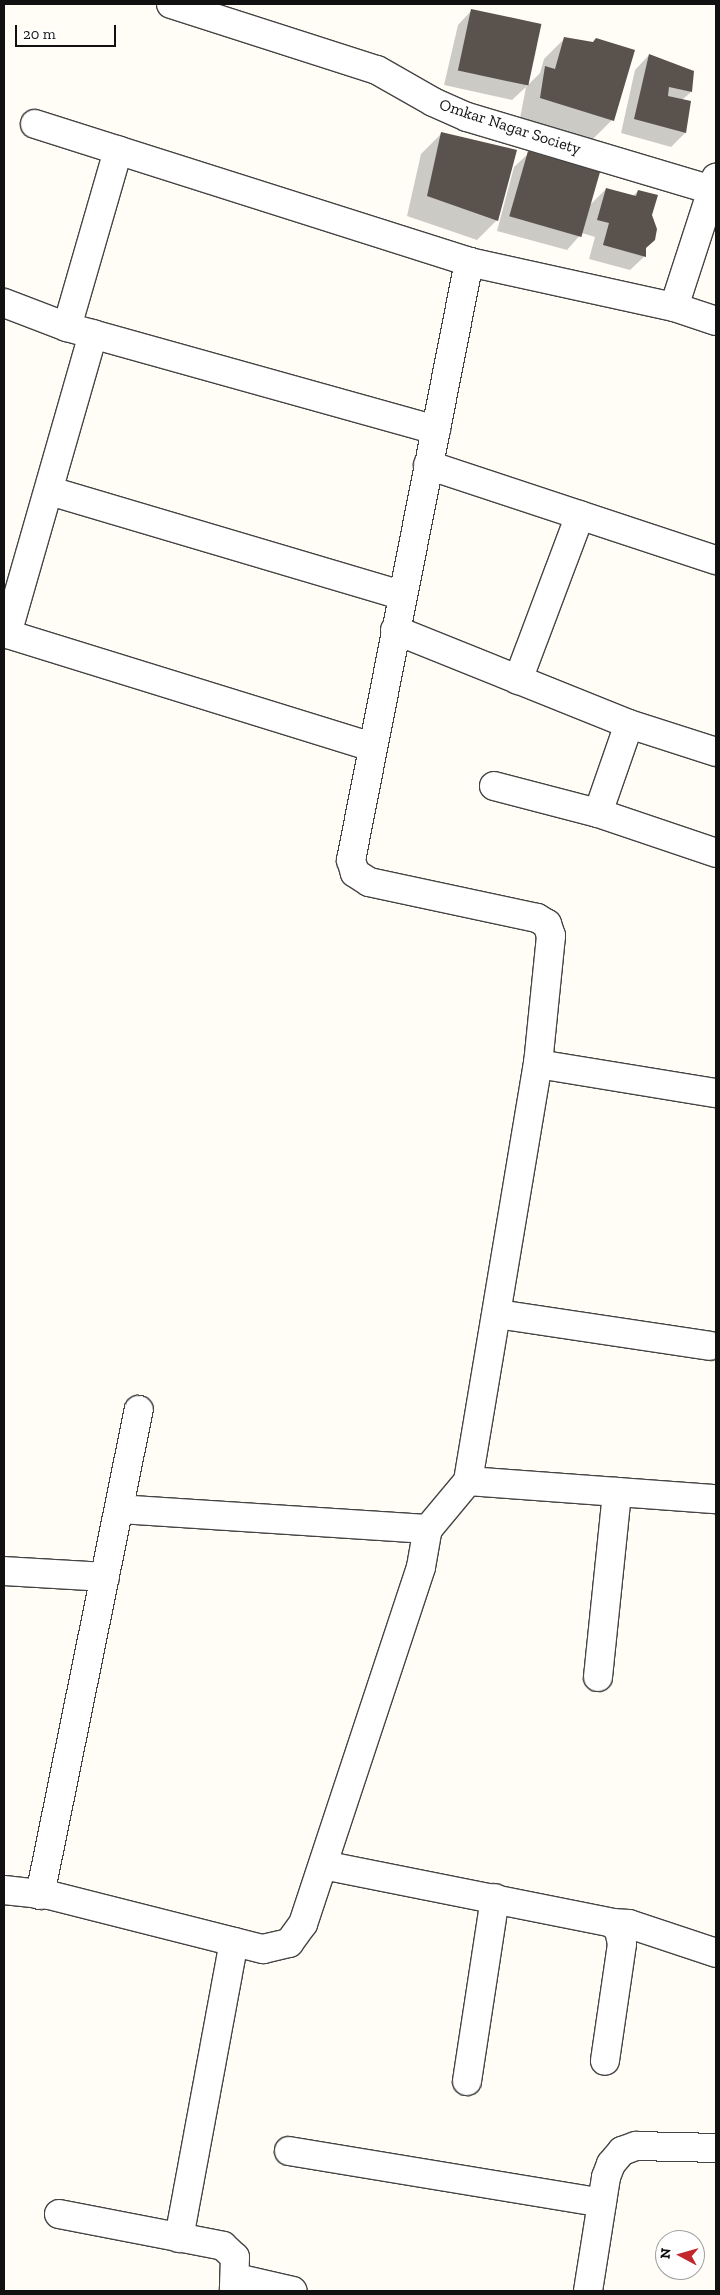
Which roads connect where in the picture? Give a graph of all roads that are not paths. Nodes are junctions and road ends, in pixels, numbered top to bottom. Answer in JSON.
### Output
{"nodes":[{"id":1,"x":171,"y":4,"type":"edge"},
{"id":2,"x":35,"y":124,"type":"dead end"},
{"id":3,"x":118,"y":150,"type":"junction"},
{"id":4,"x":714,"y":184,"type":"edge"},
{"id":5,"x":469,"y":262,"type":"junction"},
{"id":6,"x":4,"y":303,"type":"edge"},
{"id":7,"x":674,"y":307,"type":"junction"},
{"id":8,"x":716,"y":320,"type":"edge"},
{"id":9,"x":80,"y":331,"type":"junction"},
{"id":10,"x":436,"y":430,"type":"junction"},
{"id":11,"x":428,"y":465,"type":"junction"},
{"id":12,"x":50,"y":491,"type":"junction"},
{"id":13,"x":580,"y":515,"type":"junction"},
{"id":14,"x":716,"y":560,"type":"edge"},
{"id":15,"x":402,"y":595,"type":"junction"},
{"id":16,"x":395,"y":630,"type":"junction"},
{"id":17,"x":6,"y":633,"type":"edge"},
{"id":18,"x":518,"y":680,"type":"junction"},
{"id":19,"x":629,"y":724,"type":"junction"},
{"id":20,"x":372,"y":747,"type":"junction"},
{"id":21,"x":716,"y":752,"type":"edge"},
{"id":22,"x":494,"y":786,"type":"dead end"},
{"id":23,"x":598,"y":813,"type":"junction"},
{"id":24,"x":716,"y":853,"type":"edge"},
{"id":25,"x":538,"y":1064,"type":"junction"},
{"id":26,"x":716,"y":1093,"type":"edge"},
{"id":27,"x":497,"y":1314,"type":"junction"},
{"id":28,"x":710,"y":1346,"type":"dead end"},
{"id":29,"x":139,"y":1410,"type":"dead end"},
{"id":30,"x":468,"y":1481,"type":"junction"},
{"id":31,"x":617,"y":1492,"type":"junction"},
{"id":32,"x":716,"y":1499,"type":"edge"},
{"id":33,"x":119,"y":1509,"type":"junction"},
{"id":34,"x":428,"y":1529,"type":"junction"},
{"id":35,"x":4,"y":1571,"type":"edge"},
{"id":36,"x":105,"y":1577,"type":"junction"},
{"id":37,"x":598,"y":1677,"type":"dead end"},
{"id":38,"x":323,"y":1865,"type":"junction"},
{"id":39,"x":4,"y":1890,"type":"edge"},
{"id":40,"x":40,"y":1894,"type":"junction"},
{"id":41,"x":495,"y":1898,"type":"junction"},
{"id":42,"x":612,"y":1923,"type":"junction"},
{"id":43,"x":234,"y":1942,"type":"junction"},
{"id":44,"x":716,"y":1953,"type":"edge"},
{"id":45,"x":605,"y":2061,"type":"dead end"},
{"id":46,"x":467,"y":2081,"type":"dead end"},
{"id":47,"x":716,"y":2148,"type":"edge"},
{"id":48,"x":289,"y":2152,"type":"dead end"},
{"id":49,"x":602,"y":2203,"type":"junction"},
{"id":50,"x":59,"y":2214,"type":"dead end"},
{"id":51,"x":179,"y":2238,"type":"junction"},
{"id":52,"x":235,"y":2285,"type":"edge"},
{"id":53,"x":293,"y":2291,"type":"edge"},
{"id":54,"x":588,"y":2291,"type":"edge"}],
"edges":[{"from":1,"to":4,"type":"street","name":"Omkar Nagar Society"},
{"from":2,"to":3,"type":"street"},
{"from":3,"to":5,"type":"street"},
{"from":3,"to":9,"type":"street"},
{"from":4,"to":7,"type":"street"},
{"from":5,"to":7,"type":"street"},
{"from":5,"to":10,"type":"street"},
{"from":6,"to":9,"type":"street"},
{"from":7,"to":8,"type":"street"},
{"from":9,"to":10,"type":"street"},
{"from":9,"to":12,"type":"street"},
{"from":10,"to":11,"type":"street"},
{"from":11,"to":13,"type":"street"},
{"from":11,"to":15,"type":"street"},
{"from":12,"to":15,"type":"street"},
{"from":12,"to":17,"type":"street"},
{"from":13,"to":14,"type":"street"},
{"from":13,"to":18,"type":"street"},
{"from":15,"to":16,"type":"street"},
{"from":16,"to":18,"type":"street"},
{"from":16,"to":20,"type":"street"},
{"from":17,"to":20,"type":"street"},
{"from":18,"to":19,"type":"street"},
{"from":19,"to":21,"type":"street"},
{"from":19,"to":23,"type":"street"},
{"from":20,"to":25,"type":"street"},
{"from":22,"to":23,"type":"street"},
{"from":23,"to":24,"type":"street"},
{"from":25,"to":26,"type":"street"},
{"from":25,"to":27,"type":"street"},
{"from":27,"to":28,"type":"street"},
{"from":27,"to":30,"type":"street"},
{"from":29,"to":33,"type":"street"},
{"from":30,"to":31,"type":"street"},
{"from":30,"to":34,"type":"street"},
{"from":31,"to":32,"type":"street"},
{"from":31,"to":37,"type":"street"},
{"from":33,"to":34,"type":"street"},
{"from":33,"to":36,"type":"street"},
{"from":34,"to":38,"type":"street"},
{"from":35,"to":36,"type":"street"},
{"from":36,"to":40,"type":"street"},
{"from":38,"to":41,"type":"street"},
{"from":38,"to":43,"type":"street"},
{"from":39,"to":40,"type":"street"},
{"from":40,"to":43,"type":"street"},
{"from":41,"to":42,"type":"street"},
{"from":41,"to":46,"type":"street"},
{"from":42,"to":44,"type":"street"},
{"from":42,"to":45,"type":"street"},
{"from":43,"to":51,"type":"street"},
{"from":47,"to":49,"type":"street"},
{"from":48,"to":49,"type":"street"},
{"from":49,"to":54,"type":"street"},
{"from":50,"to":51,"type":"street"},
{"from":51,"to":52,"type":"street"},
{"from":52,"to":53,"type":"street"}]}
